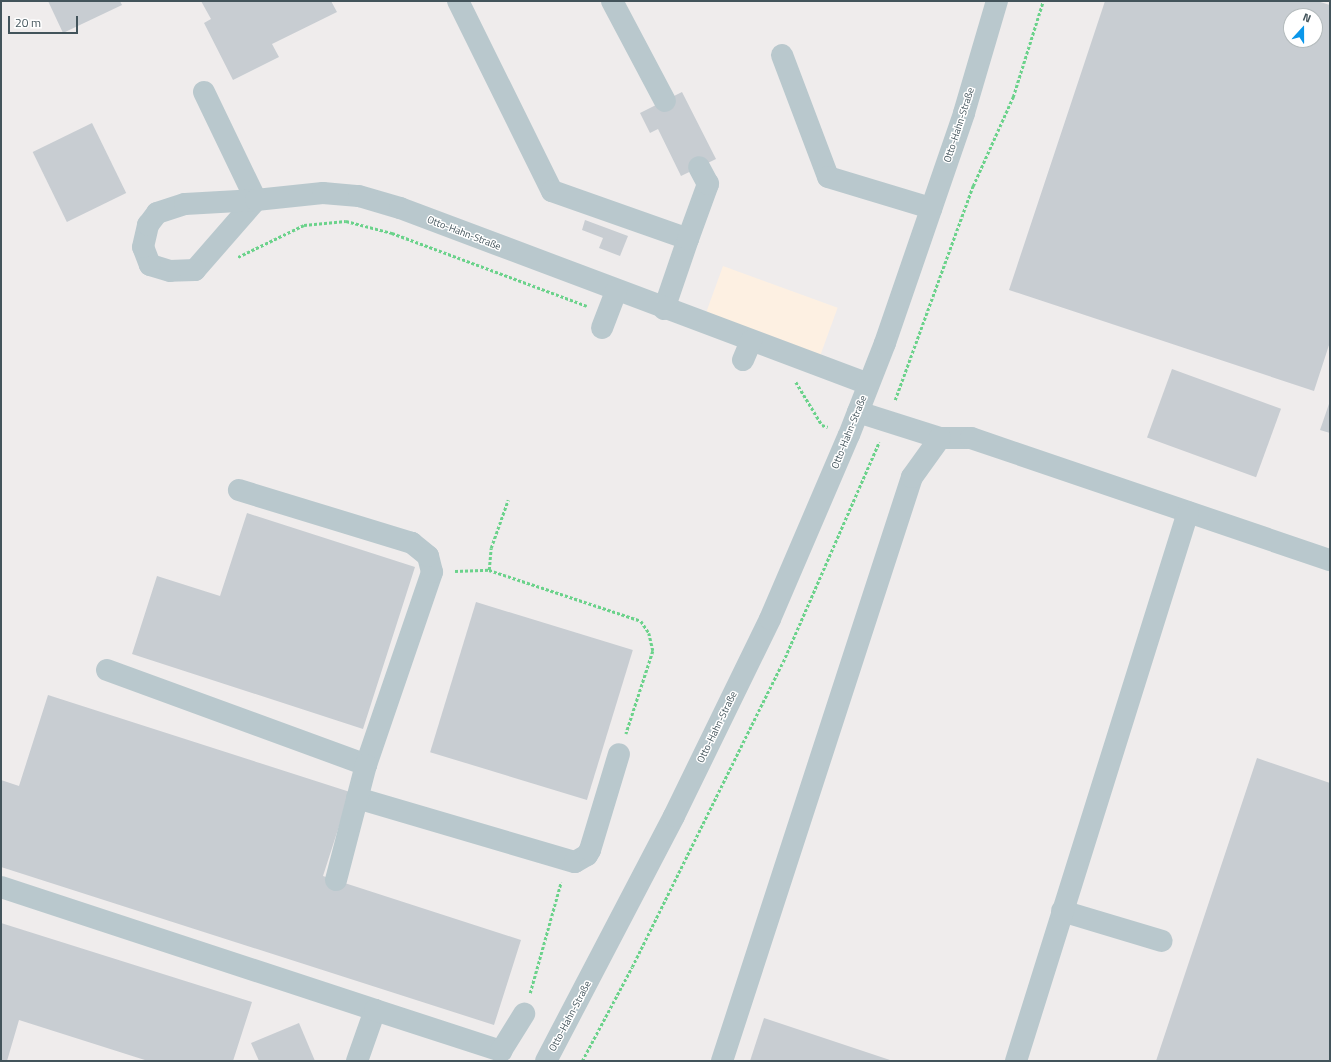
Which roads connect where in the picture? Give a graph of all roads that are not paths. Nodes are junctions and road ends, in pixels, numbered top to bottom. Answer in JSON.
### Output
{"nodes":[{"id":1,"x":458,"y":1,"type":"edge"},
{"id":2,"x":612,"y":1,"type":"edge"},
{"id":3,"x":997,"y":1,"type":"edge"},
{"id":4,"x":782,"y":55,"type":"dead end"},
{"id":5,"x":204,"y":92,"type":"dead end"},
{"id":6,"x":665,"y":101,"type":"dead end"},
{"id":7,"x":699,"y":167,"type":"dead end"},
{"id":8,"x":256,"y":200,"type":"junction"},
{"id":9,"x":931,"y":208,"type":"junction"},
{"id":10,"x":688,"y":239,"type":"junction"},
{"id":11,"x":616,"y":291,"type":"junction"},
{"id":12,"x":664,"y":310,"type":"junction"},
{"id":13,"x":605,"y":320,"type":"road end"},
{"id":14,"x":868,"y":384,"type":"junction"},
{"id":15,"x":858,"y":412,"type":"junction"},
{"id":16,"x":940,"y":438,"type":"junction"},
{"id":17,"x":239,"y":490,"type":"dead end"},
{"id":18,"x":1188,"y":512,"type":"junction"},
{"id":19,"x":1330,"y":560,"type":"edge"},
{"id":20,"x":107,"y":670,"type":"dead end"},
{"id":21,"x":619,"y":754,"type":"road end"},
{"id":22,"x":366,"y":765,"type":"junction"},
{"id":23,"x":357,"y":798,"type":"junction"},
{"id":24,"x":336,"y":880,"type":"dead end"},
{"id":25,"x":1,"y":887,"type":"edge"},
{"id":26,"x":1062,"y":911,"type":"junction"},
{"id":27,"x":1162,"y":941,"type":"dead end"},
{"id":28,"x":375,"y":1010,"type":"junction"},
{"id":29,"x":524,"y":1014,"type":"road end"},
{"id":30,"x":357,"y":1061,"type":"edge"},
{"id":31,"x":546,"y":1061,"type":"edge"},
{"id":32,"x":722,"y":1061,"type":"edge"},
{"id":33,"x":1016,"y":1061,"type":"edge"}],
"edges":[{"from":1,"to":10,"type":"street"},
{"from":2,"to":6,"type":"street"},
{"from":3,"to":9,"type":"street","name":"Otto-Hahn-Straße"},
{"from":4,"to":9,"type":"street"},
{"from":5,"to":8,"type":"street"},
{"from":7,"to":10,"type":"street"},
{"from":8,"to":8,"type":"street","name":"Otto-Hahn-Straße"},
{"from":8,"to":11,"type":"street","name":"Otto-Hahn-Straße"},
{"from":9,"to":14,"type":"street","name":"Otto-Hahn-Straße"},
{"from":10,"to":12,"type":"street"},
{"from":11,"to":12,"type":"street","name":"Otto-Hahn-Straße"},
{"from":11,"to":13,"type":"street"},
{"from":12,"to":14,"type":"street","name":"Otto-Hahn-Straße"},
{"from":14,"to":15,"type":"street","name":"Otto-Hahn-Straße"},
{"from":15,"to":16,"type":"street"},
{"from":15,"to":31,"type":"street","name":"Otto-Hahn-Straße"},
{"from":16,"to":18,"type":"street"},
{"from":16,"to":32,"type":"street"},
{"from":17,"to":22,"type":"street"},
{"from":18,"to":19,"type":"street"},
{"from":18,"to":26,"type":"street"},
{"from":20,"to":22,"type":"street"},
{"from":21,"to":23,"type":"street"},
{"from":22,"to":23,"type":"street"},
{"from":23,"to":24,"type":"street"},
{"from":25,"to":28,"type":"street"},
{"from":26,"to":27,"type":"street"},
{"from":26,"to":33,"type":"street"},
{"from":28,"to":29,"type":"street"},
{"from":28,"to":30,"type":"street"}]}
